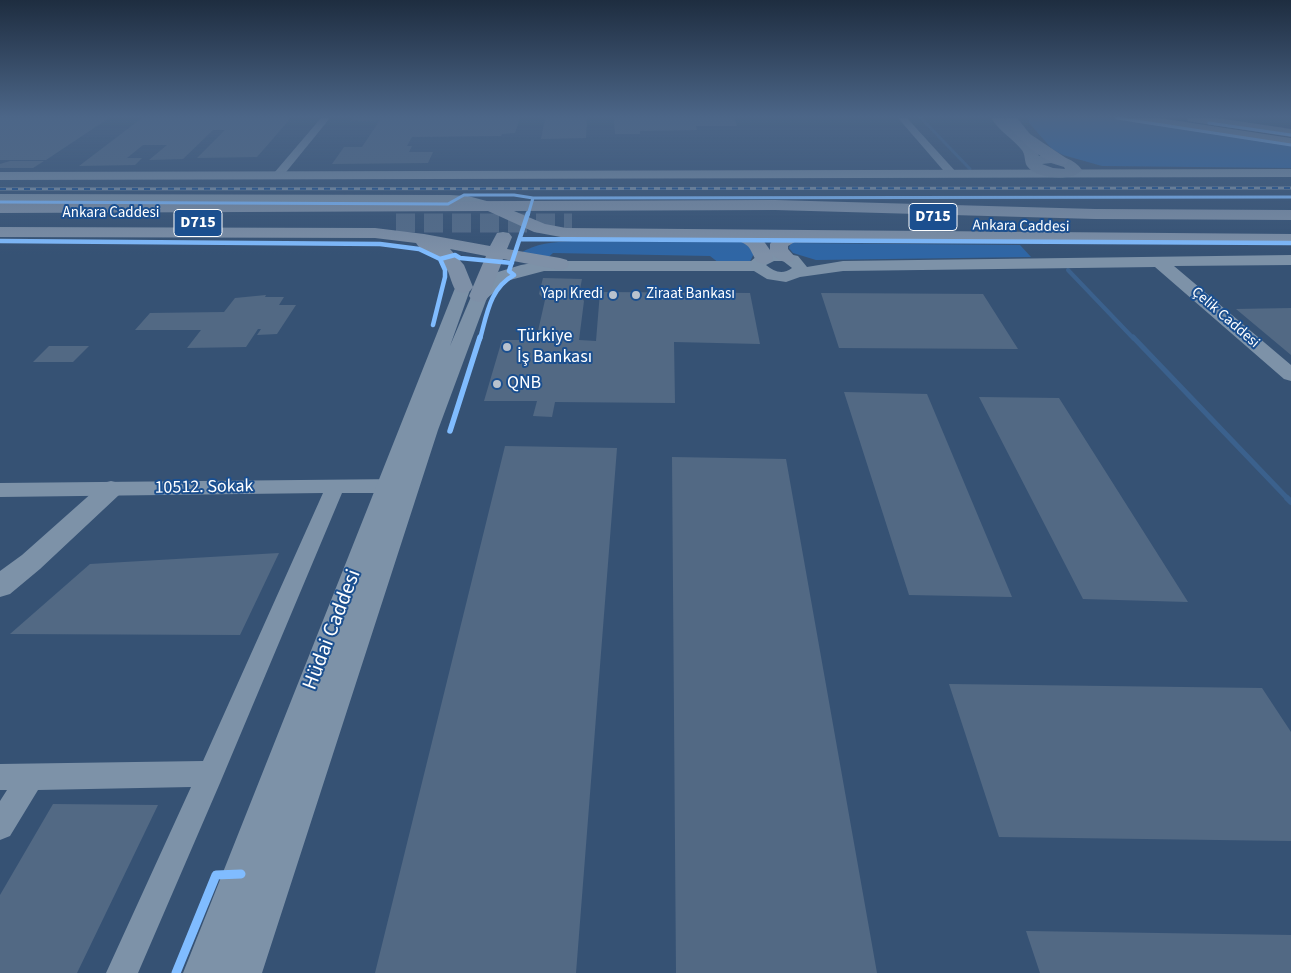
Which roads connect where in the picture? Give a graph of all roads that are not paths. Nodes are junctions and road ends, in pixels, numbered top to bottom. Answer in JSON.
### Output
{"nodes":[{"id":1,"x":288,"y":163,"type":"edge"},
{"id":2,"x":943,"y":163,"type":"edge"},
{"id":3,"x":1030,"y":163,"type":"edge"},
{"id":4,"x":1054,"y":163,"type":"edge"},
{"id":5,"x":1058,"y":163,"type":"edge"},
{"id":6,"x":1063,"y":168,"type":"junction"},
{"id":7,"x":1291,"y":173,"type":"edge"},
{"id":8,"x":984,"y":174,"type":"junction"},
{"id":9,"x":278,"y":175,"type":"junction"},
{"id":10,"x":953,"y":175,"type":"junction"},
{"id":11,"x":0,"y":176,"type":"edge"},
{"id":12,"x":0,"y":198,"type":"edge"},
{"id":13,"x":1291,"y":203,"type":"edge"},
{"id":14,"x":834,"y":206,"type":"junction"},
{"id":15,"x":0,"y":208,"type":"edge"},
{"id":16,"x":403,"y":214,"type":"junction"},
{"id":17,"x":0,"y":215,"type":"edge"},
{"id":18,"x":1291,"y":215,"type":"edge"},
{"id":19,"x":489,"y":218,"type":"junction"},
{"id":20,"x":575,"y":219,"type":"junction"},
{"id":21,"x":1291,"y":219,"type":"edge"},
{"id":22,"x":0,"y":224,"type":"edge"},
{"id":23,"x":1109,"y":228,"type":"junction"},
{"id":24,"x":1291,"y":229,"type":"edge"},
{"id":25,"x":0,"y":232,"type":"edge"},
{"id":26,"x":330,"y":233,"type":"junction"},
{"id":27,"x":375,"y":233,"type":"junction"},
{"id":28,"x":734,"y":234,"type":"junction"},
{"id":29,"x":796,"y":234,"type":"junction"},
{"id":30,"x":943,"y":235,"type":"junction"},
{"id":31,"x":1291,"y":238,"type":"edge"},
{"id":32,"x":477,"y":249,"type":"junction"},
{"id":33,"x":497,"y":253,"type":"junction"},
{"id":34,"x":1158,"y":260,"type":"junction"},
{"id":35,"x":1291,"y":260,"type":"edge"},
{"id":36,"x":761,"y":262,"type":"junction"},
{"id":37,"x":560,"y":264,"type":"junction"},
{"id":38,"x":793,"y":264,"type":"junction"},
{"id":39,"x":471,"y":291,"type":"junction"},
{"id":40,"x":1291,"y":375,"type":"edge"},
{"id":41,"x":398,"y":486,"type":"junction"},
{"id":42,"x":335,"y":487,"type":"junction"},
{"id":43,"x":111,"y":489,"type":"junction"},
{"id":44,"x":0,"y":490,"type":"edge"},
{"id":45,"x":0,"y":586,"type":"edge"},
{"id":46,"x":211,"y":774,"type":"junction"},
{"id":47,"x":30,"y":776,"type":"junction"},
{"id":48,"x":0,"y":777,"type":"edge"},
{"id":49,"x":0,"y":826,"type":"edge"},
{"id":50,"x":122,"y":973,"type":"edge"},
{"id":51,"x":203,"y":973,"type":"edge"},
{"id":52,"x":242,"y":973,"type":"edge"}],
"edges":[{"from":1,"to":9,"type":"street"},
{"from":2,"to":10,"type":"street"},
{"from":3,"to":8,"type":"street"},
{"from":4,"to":6,"type":"main road"},
{"from":5,"to":6,"type":"highway"},
{"from":6,"to":7,"type":"street"},
{"from":6,"to":8,"type":"street"},
{"from":8,"to":10,"type":"street"},
{"from":9,"to":10,"type":"street"},
{"from":9,"to":11,"type":"street"},
{"from":12,"to":19,"type":"street"},
{"from":13,"to":14,"type":"highway"},
{"from":14,"to":18,"type":"highway"},
{"from":14,"to":20,"type":"highway"},
{"from":15,"to":16,"type":"highway"},
{"from":16,"to":17,"type":"highway","name":"Ankara Caddesi","number":"D715"},
{"from":16,"to":19,"type":"highway"},
{"from":16,"to":22,"type":"highway","name":"Ankara Caddesi","number":"D715"},
{"from":16,"to":27,"type":"highway"},
{"from":19,"to":20,"type":"highway"},
{"from":19,"to":20,"type":"highway"},
{"from":19,"to":32,"type":"highway"},
{"from":19,"to":33,"type":"highway"},
{"from":20,"to":21,"type":"highway","name":"Ankara Caddesi","number":"D715"},
{"from":20,"to":23,"type":"highway","name":"Ankara Caddesi","number":"D715"},
{"from":20,"to":28,"type":"highway"},
{"from":23,"to":24,"type":"highway","name":"Ankara Caddesi","number":"D715"},
{"from":23,"to":30,"type":"highway"},
{"from":25,"to":26,"type":"highway"},
{"from":26,"to":27,"type":"highway"},
{"from":26,"to":39,"type":"highway"},
{"from":27,"to":32,"type":"highway"},
{"from":28,"to":29,"type":"highway"},
{"from":28,"to":36,"type":"highway"},
{"from":29,"to":30,"type":"highway"},
{"from":29,"to":38,"type":"highway"},
{"from":30,"to":31,"type":"highway"},
{"from":32,"to":33,"type":"highway"},
{"from":32,"to":39,"type":"highway"},
{"from":33,"to":37,"type":"highway"},
{"from":33,"to":39,"type":"highway"},
{"from":34,"to":35,"type":"street"},
{"from":34,"to":38,"type":"street"},
{"from":34,"to":40,"type":"street","name":"Çelik Caddesi"},
{"from":36,"to":37,"type":"street"},
{"from":36,"to":38,"type":"street"},
{"from":37,"to":39,"type":"street"},
{"from":39,"to":41,"type":"street","name":"Hüdai Caddesi"},
{"from":41,"to":42,"type":"street","name":"10512. Sokak"},
{"from":41,"to":51,"type":"street","name":"Hüdai Caddesi"},
{"from":41,"to":52,"type":"street","name":"Hüdai Caddesi"},
{"from":42,"to":43,"type":"street","name":"10512. Sokak"},
{"from":42,"to":46,"type":"street"},
{"from":43,"to":44,"type":"street","name":"10512. Sokak"},
{"from":43,"to":45,"type":"street"},
{"from":46,"to":47,"type":"street"},
{"from":46,"to":50,"type":"street"},
{"from":47,"to":48,"type":"street"},
{"from":47,"to":49,"type":"street"}]}
